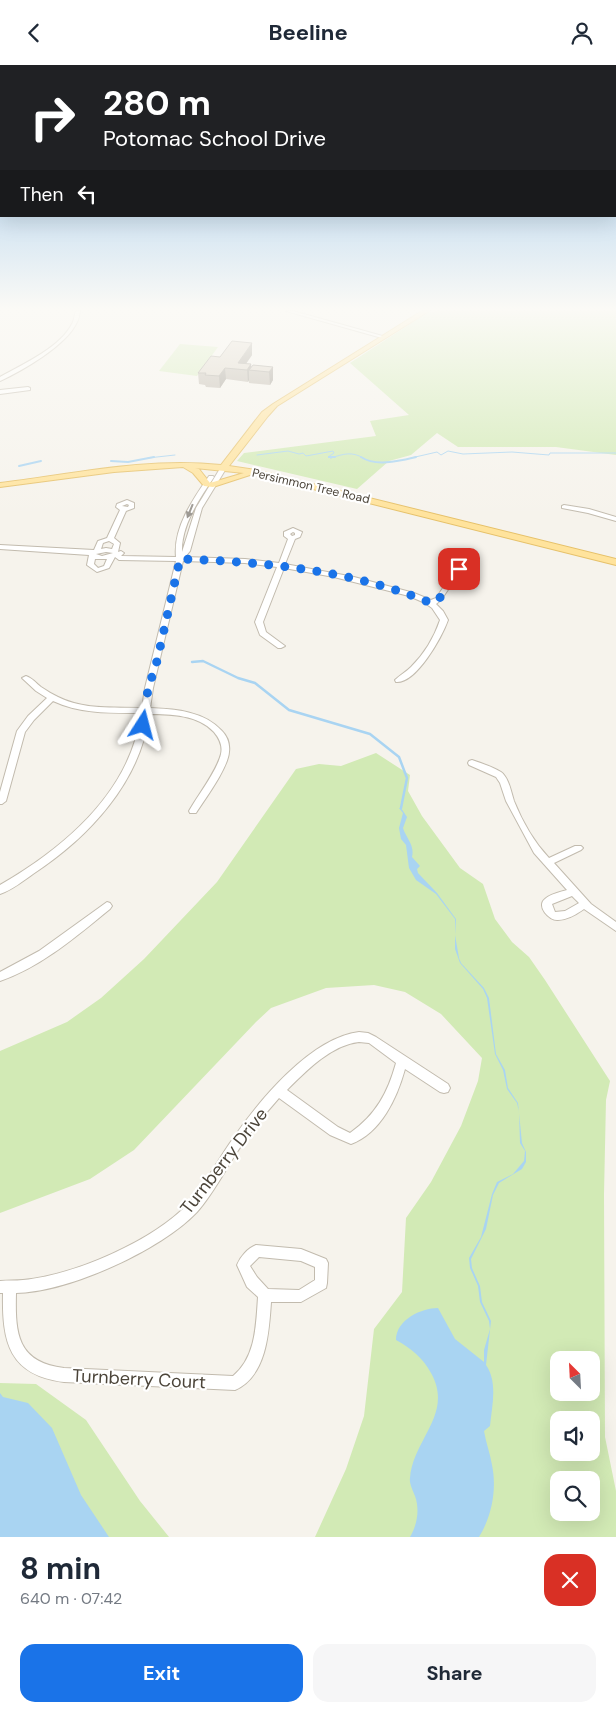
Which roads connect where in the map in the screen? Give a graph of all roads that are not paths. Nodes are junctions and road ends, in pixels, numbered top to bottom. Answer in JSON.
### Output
{"nodes":[{"id":1,"x":316,"y":380,"type":"edge"},
{"id":2,"x":28,"y":389,"type":"dead end"},
{"id":3,"x":0,"y":392,"type":"edge"},
{"id":4,"x":183,"y":465,"type":"junction"},
{"id":5,"x":224,"y":467,"type":"junction"},
{"id":6,"x":263,"y":474,"type":"junction"},
{"id":7,"x":0,"y":485,"type":"edge"},
{"id":8,"x":210,"y":485,"type":"junction"},
{"id":9,"x":564,"y":507,"type":"dead end"},
{"id":10,"x":124,"y":509,"type":"dead end"},
{"id":11,"x":616,"y":519,"type":"edge"},
{"id":12,"x":292,"y":537,"type":"dead end"},
{"id":13,"x":110,"y":539,"type":"junction"},
{"id":14,"x":0,"y":547,"type":"edge"},
{"id":15,"x":94,"y":553,"type":"junction"},
{"id":16,"x":114,"y":554,"type":"junction"},
{"id":17,"x":180,"y":559,"type":"junction"},
{"id":18,"x":616,"y":562,"type":"edge"},
{"id":19,"x":281,"y":565,"type":"junction"},
{"id":20,"x":459,"y":569,"type":"dead end"},
{"id":21,"x":431,"y":603,"type":"junction"},
{"id":22,"x":281,"y":646,"type":"dead end"},
{"id":23,"x":26,"y":678,"type":"dead end"},
{"id":24,"x":399,"y":680,"type":"dead end"},
{"id":25,"x":52,"y":697,"type":"junction"},
{"id":26,"x":144,"y":711,"type":"junction"},
{"id":27,"x":472,"y":763,"type":"dead end"},
{"id":28,"x":2,"y":801,"type":"dead end"},
{"id":29,"x":193,"y":811,"type":"dead end"},
{"id":30,"x":578,"y":848,"type":"dead end"},
{"id":31,"x":548,"y":862,"type":"junction"},
{"id":32,"x":0,"y":890,"type":"edge"},
{"id":33,"x":574,"y":892,"type":"junction"},
{"id":34,"x":585,"y":904,"type":"junction"},
{"id":35,"x":107,"y":906,"type":"dead end"},
{"id":36,"x":616,"y":927,"type":"edge"},
{"id":37,"x":0,"y":977,"type":"edge"},
{"id":38,"x":402,"y":1061,"type":"junction"},
{"id":39,"x":444,"y":1088,"type":"dead end"},
{"id":40,"x":279,"y":1091,"type":"junction"},
{"id":41,"x":5,"y":1288,"type":"edge"},
{"id":42,"x":265,"y":1295,"type":"junction"}],
"edges":[{"from":1,"to":5,"type":"main road"},
{"from":2,"to":3,"type":"street"},
{"from":4,"to":5,"type":"main road","name":"Persimmon Tree Road"},
{"from":4,"to":7,"type":"main road","name":"Persimmon Tree Road"},
{"from":4,"to":8,"type":"main road"},
{"from":5,"to":6,"type":"main road","name":"Persimmon Tree Road"},
{"from":5,"to":8,"type":"street"},
{"from":6,"to":8,"type":"main road"},
{"from":6,"to":18,"type":"main road","name":"Persimmon Tree Road"},
{"from":8,"to":17,"type":"street"},
{"from":9,"to":11,"type":"street"},
{"from":10,"to":13,"type":"street"},
{"from":12,"to":19,"type":"street"},
{"from":13,"to":15,"type":"street"},
{"from":13,"to":16,"type":"street"},
{"from":14,"to":15,"type":"street"},
{"from":15,"to":16,"type":"street"},
{"from":15,"to":16,"type":"street"},
{"from":16,"to":17,"type":"street"},
{"from":17,"to":19,"type":"street"},
{"from":17,"to":26,"type":"street"},
{"from":19,"to":21,"type":"street"},
{"from":19,"to":22,"type":"street"},
{"from":20,"to":21,"type":"street"},
{"from":21,"to":24,"type":"street"},
{"from":23,"to":25,"type":"street"},
{"from":25,"to":26,"type":"street"},
{"from":25,"to":28,"type":"street"},
{"from":26,"to":29,"type":"street"},
{"from":26,"to":32,"type":"street"},
{"from":27,"to":31,"type":"street"},
{"from":30,"to":31,"type":"street"},
{"from":31,"to":33,"type":"street"},
{"from":33,"to":34,"type":"street"},
{"from":33,"to":34,"type":"street"},
{"from":34,"to":36,"type":"street"},
{"from":35,"to":37,"type":"street"},
{"from":38,"to":39,"type":"street","name":"Turnberry Drive"},
{"from":38,"to":40,"type":"street","name":"Turnberry Drive"},
{"from":38,"to":40,"type":"street"},
{"from":40,"to":41,"type":"street","name":"Turnberry Drive"},
{"from":41,"to":42,"type":"street","name":"Turnberry Court"},
{"from":42,"to":42,"type":"street"}]}
